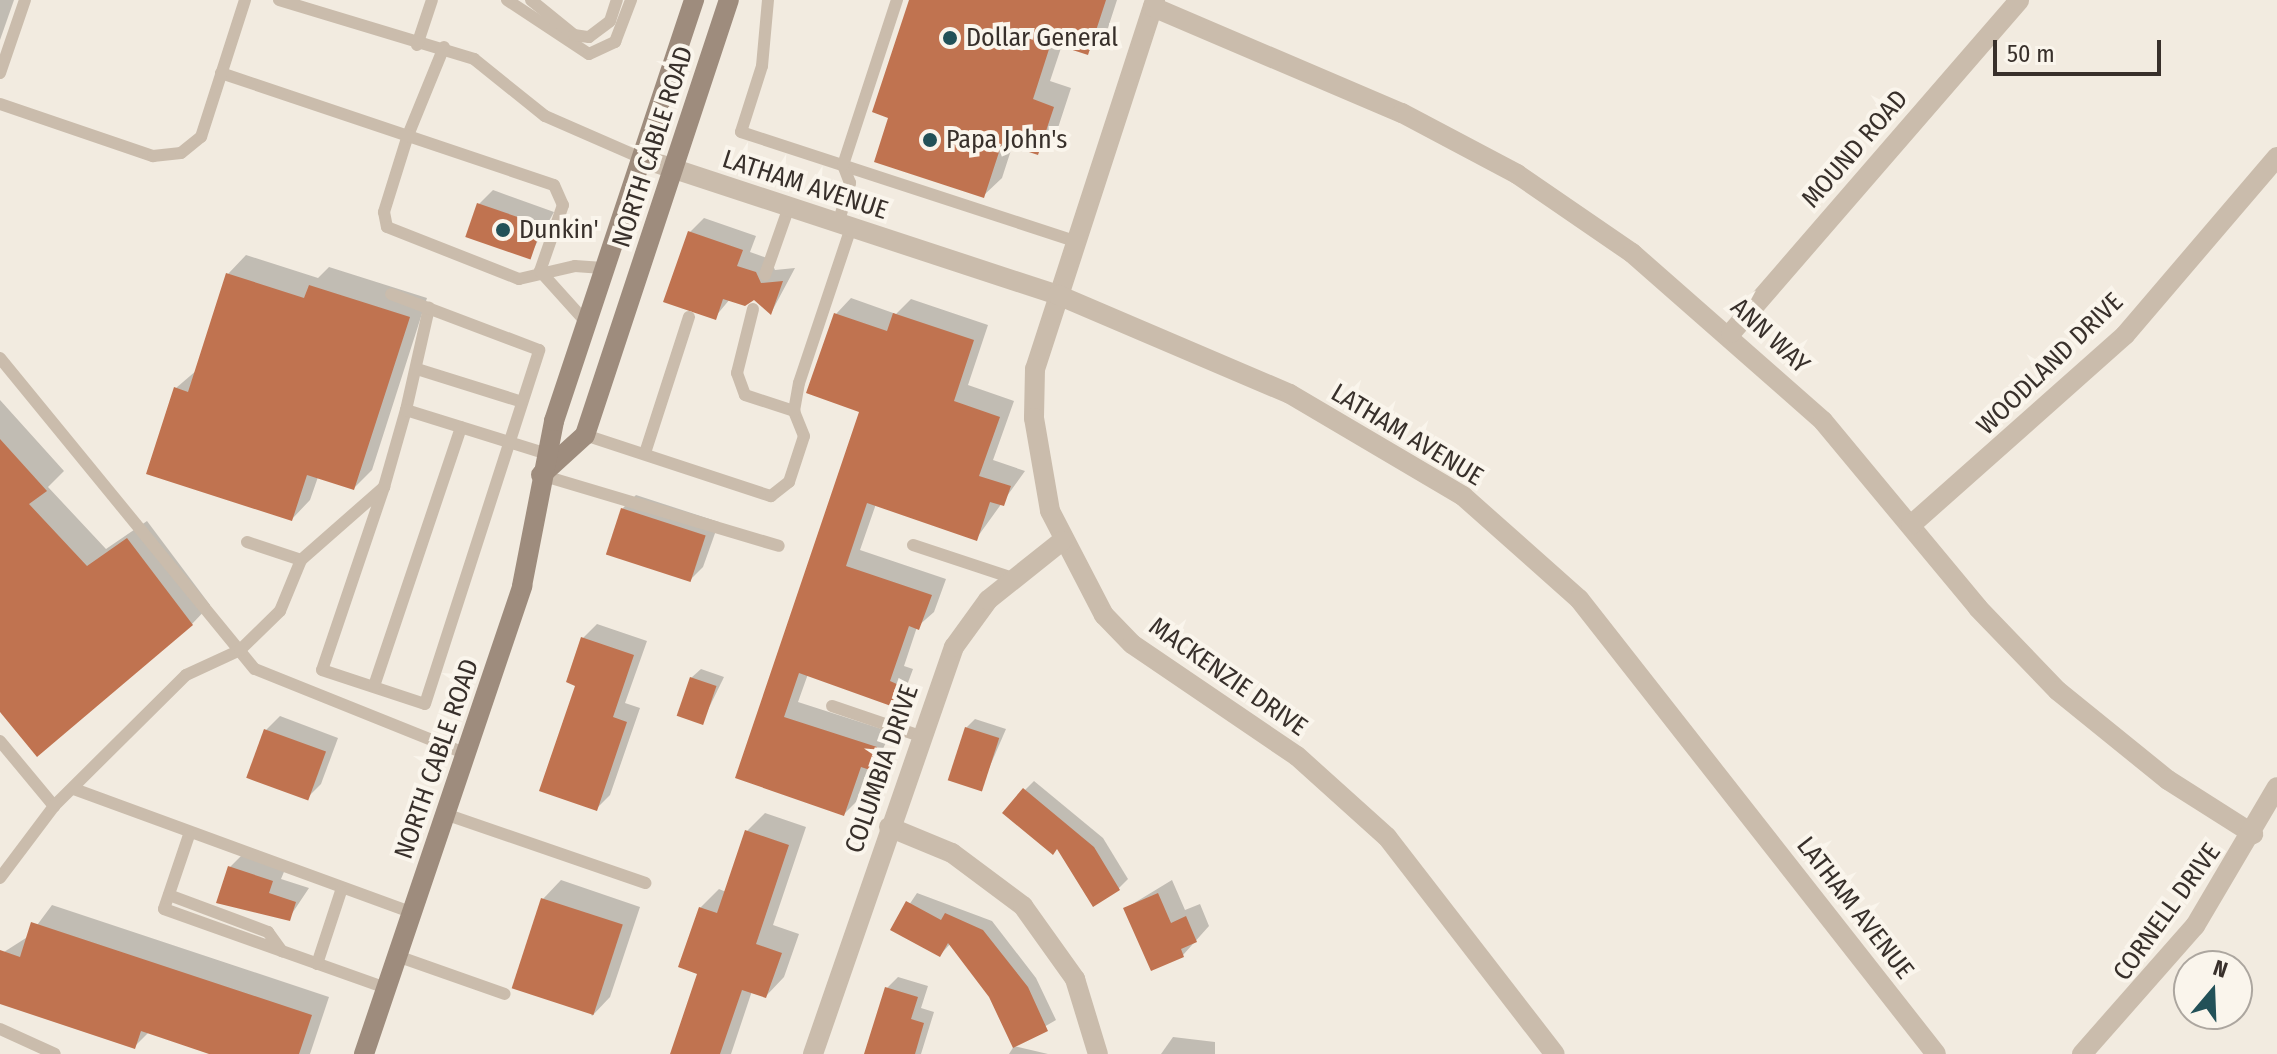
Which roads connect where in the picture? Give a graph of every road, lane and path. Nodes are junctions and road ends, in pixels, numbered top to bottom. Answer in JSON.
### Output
{"nodes":[{"id":1,"x":25,"y":0,"type":"edge"},
{"id":2,"x":245,"y":0,"type":"edge"},
{"id":3,"x":279,"y":0,"type":"edge"},
{"id":4,"x":432,"y":0,"type":"edge"},
{"id":5,"x":507,"y":0,"type":"edge"},
{"id":6,"x":531,"y":0,"type":"edge"},
{"id":7,"x":617,"y":0,"type":"edge"},
{"id":8,"x":631,"y":0,"type":"edge"},
{"id":9,"x":694,"y":0,"type":"edge"},
{"id":10,"x":729,"y":0,"type":"edge"},
{"id":11,"x":768,"y":0,"type":"edge"},
{"id":12,"x":897,"y":0,"type":"edge"},
{"id":13,"x":2019,"y":0,"type":"edge"},
{"id":14,"x":1154,"y":4,"type":"edge"},
{"id":15,"x":417,"y":45,"type":"junction"},
{"id":16,"x":444,"y":47,"type":"junction"},
{"id":17,"x":0,"y":73,"type":"edge"},
{"id":18,"x":221,"y":73,"type":"junction"},
{"id":19,"x":0,"y":104,"type":"edge"},
{"id":20,"x":408,"y":135,"type":"junction"},
{"id":21,"x":2277,"y":157,"type":"edge"},
{"id":22,"x":641,"y":158,"type":"junction"},
{"id":23,"x":843,"y":165,"type":"junction"},
{"id":24,"x":674,"y":170,"type":"junction"},
{"id":25,"x":789,"y":207,"type":"junction"},
{"id":26,"x":845,"y":226,"type":"junction"},
{"id":27,"x":1074,"y":241,"type":"junction"},
{"id":28,"x":603,"y":268,"type":"junction"},
{"id":29,"x":540,"y":271,"type":"junction"},
{"id":30,"x":765,"y":275,"type":"dead end"},
{"id":31,"x":391,"y":294,"type":"dead end"},
{"id":32,"x":1058,"y":295,"type":"junction"},
{"id":33,"x":429,"y":308,"type":"junction"},
{"id":34,"x":753,"y":309,"type":"dead end"},
{"id":35,"x":689,"y":317,"type":"dead end"},
{"id":36,"x":586,"y":322,"type":"junction"},
{"id":37,"x":1731,"y":333,"type":"junction"},
{"id":38,"x":0,"y":358,"type":"edge"},
{"id":39,"x":417,"y":369,"type":"junction"},
{"id":40,"x":522,"y":402,"type":"junction"},
{"id":41,"x":406,"y":410,"type":"junction"},
{"id":42,"x":794,"y":411,"type":"junction"},
{"id":43,"x":461,"y":427,"type":"junction"},
{"id":44,"x":585,"y":435,"type":"junction"},
{"id":45,"x":511,"y":443,"type":"junction"},
{"id":46,"x":645,"y":453,"type":"junction"},
{"id":47,"x":547,"y":454,"type":"junction"},
{"id":48,"x":541,"y":475,"type":"junction"},
{"id":49,"x":384,"y":487,"type":"junction"},
{"id":50,"x":1911,"y":525,"type":"junction"},
{"id":51,"x":1062,"y":541,"type":"junction"},
{"id":52,"x":247,"y":542,"type":"dead end"},
{"id":53,"x":913,"y":545,"type":"dead end"},
{"id":54,"x":779,"y":546,"type":"dead end"},
{"id":55,"x":301,"y":560,"type":"junction"},
{"id":56,"x":1013,"y":578,"type":"junction"},
{"id":57,"x":240,"y":650,"type":"junction"},
{"id":58,"x":374,"y":686,"type":"junction"},
{"id":59,"x":832,"y":706,"type":"dead end"},
{"id":60,"x":920,"y":736,"type":"junction"},
{"id":61,"x":0,"y":741,"type":"edge"},
{"id":62,"x":466,"y":754,"type":"junction"},
{"id":63,"x":2277,"y":787,"type":"edge"},
{"id":64,"x":74,"y":789,"type":"junction"},
{"id":65,"x":54,"y":806,"type":"junction"},
{"id":66,"x":445,"y":814,"type":"junction"},
{"id":67,"x":889,"y":827,"type":"junction"},
{"id":68,"x":2253,"y":834,"type":"junction"},
{"id":69,"x":189,"y":835,"type":"junction"},
{"id":70,"x":0,"y":878,"type":"edge"},
{"id":71,"x":645,"y":883,"type":"dead end"},
{"id":72,"x":341,"y":891,"type":"junction"},
{"id":73,"x":412,"y":913,"type":"junction"},
{"id":74,"x":397,"y":956,"type":"junction"},
{"id":75,"x":317,"y":964,"type":"junction"},
{"id":76,"x":386,"y":988,"type":"junction"},
{"id":77,"x":505,"y":994,"type":"dead end"},
{"id":78,"x":0,"y":1029,"type":"edge"},
{"id":79,"x":55,"y":1054,"type":"edge"},
{"id":80,"x":364,"y":1054,"type":"edge"},
{"id":81,"x":813,"y":1054,"type":"edge"},
{"id":82,"x":1098,"y":1054,"type":"edge"},
{"id":83,"x":1555,"y":1054,"type":"edge"},
{"id":84,"x":1936,"y":1054,"type":"edge"},
{"id":85,"x":2082,"y":1054,"type":"edge"}],
"edges":[{"from":1,"to":17,"type":"lane"},
{"from":2,"to":18,"type":"lane"},
{"from":3,"to":15,"type":"lane"},
{"from":4,"to":15,"type":"lane"},
{"from":5,"to":8,"type":"lane"},
{"from":6,"to":7,"type":"lane"},
{"from":9,"to":22,"type":"street","name":"NORTH CABLE ROAD"},
{"from":10,"to":24,"type":"street","name":"NORTH CABLE ROAD"},
{"from":11,"to":23,"type":"lane"},
{"from":12,"to":23,"type":"lane"},
{"from":13,"to":37,"type":"street","name":"MOUND ROAD"},
{"from":14,"to":27,"type":"street","name":"MACKENZIE DRIVE"},
{"from":14,"to":37,"type":"street","name":"ANN WAY"},
{"from":15,"to":16,"type":"lane"},
{"from":16,"to":20,"type":"lane"},
{"from":16,"to":22,"type":"lane"},
{"from":18,"to":19,"type":"lane"},
{"from":18,"to":20,"type":"lane"},
{"from":20,"to":29,"type":"lane"},
{"from":20,"to":29,"type":"lane"},
{"from":21,"to":50,"type":"street","name":"WOODLAND DRIVE"},
{"from":22,"to":24,"type":"street","name":"LATHAM AVENUE"},
{"from":22,"to":28,"type":"street","name":"NORTH CABLE ROAD"},
{"from":23,"to":26,"type":"lane"},
{"from":23,"to":27,"type":"lane"},
{"from":24,"to":25,"type":"street","name":"LATHAM AVENUE"},
{"from":24,"to":44,"type":"street","name":"NORTH CABLE ROAD"},
{"from":25,"to":26,"type":"street","name":"LATHAM AVENUE"},
{"from":25,"to":30,"type":"lane"},
{"from":26,"to":32,"type":"street","name":"LATHAM AVENUE"},
{"from":26,"to":42,"type":"lane"},
{"from":27,"to":32,"type":"street","name":"MACKENZIE DRIVE"},
{"from":28,"to":29,"type":"lane"},
{"from":28,"to":36,"type":"street","name":"NORTH CABLE ROAD"},
{"from":29,"to":36,"type":"lane"},
{"from":31,"to":33,"type":"lane"},
{"from":32,"to":51,"type":"street","name":"MACKENZIE DRIVE"},
{"from":32,"to":84,"type":"street","name":"LATHAM AVENUE"},
{"from":33,"to":39,"type":"lane"},
{"from":33,"to":40,"type":"lane"},
{"from":34,"to":42,"type":"lane"},
{"from":35,"to":46,"type":"lane"},
{"from":36,"to":47,"type":"street","name":"NORTH CABLE ROAD"},
{"from":37,"to":50,"type":"street","name":"ANN WAY"},
{"from":38,"to":57,"type":"lane"},
{"from":39,"to":40,"type":"lane"},
{"from":39,"to":41,"type":"lane"},
{"from":40,"to":45,"type":"lane"},
{"from":41,"to":43,"type":"lane"},
{"from":41,"to":49,"type":"lane"},
{"from":42,"to":46,"type":"lane"},
{"from":43,"to":45,"type":"lane"},
{"from":43,"to":58,"type":"lane"},
{"from":44,"to":46,"type":"lane"},
{"from":44,"to":48,"type":"street","name":"NORTH CABLE ROAD"},
{"from":45,"to":47,"type":"lane"},
{"from":45,"to":58,"type":"lane"},
{"from":47,"to":48,"type":"street","name":"NORTH CABLE ROAD"},
{"from":48,"to":54,"type":"lane"},
{"from":48,"to":62,"type":"street","name":"NORTH CABLE ROAD"},
{"from":49,"to":55,"type":"lane"},
{"from":49,"to":58,"type":"lane"},
{"from":50,"to":68,"type":"street","name":"ANN WAY"},
{"from":51,"to":56,"type":"street","name":"COLUMBIA DRIVE"},
{"from":51,"to":83,"type":"street","name":"MACKENZIE DRIVE"},
{"from":52,"to":55,"type":"lane"},
{"from":53,"to":56,"type":"lane"},
{"from":55,"to":57,"type":"lane"},
{"from":56,"to":60,"type":"street","name":"COLUMBIA DRIVE"},
{"from":57,"to":62,"type":"lane"},
{"from":57,"to":64,"type":"lane"},
{"from":59,"to":60,"type":"lane"},
{"from":60,"to":67,"type":"street","name":"COLUMBIA DRIVE"},
{"from":61,"to":65,"type":"lane"},
{"from":62,"to":66,"type":"street","name":"NORTH CABLE ROAD"},
{"from":63,"to":68,"type":"street","name":"CORNELL DRIVE"},
{"from":64,"to":65,"type":"lane"},
{"from":64,"to":69,"type":"lane"},
{"from":65,"to":70,"type":"lane"},
{"from":66,"to":71,"type":"lane"},
{"from":66,"to":73,"type":"street","name":"NORTH CABLE ROAD"},
{"from":67,"to":81,"type":"street","name":"COLUMBIA DRIVE"},
{"from":67,"to":82,"type":"street"},
{"from":68,"to":85,"type":"street","name":"CORNELL DRIVE"},
{"from":69,"to":72,"type":"lane"},
{"from":69,"to":75,"type":"lane"},
{"from":72,"to":73,"type":"lane"},
{"from":72,"to":75,"type":"lane"},
{"from":73,"to":74,"type":"street","name":"NORTH CABLE ROAD"},
{"from":74,"to":76,"type":"street","name":"NORTH CABLE ROAD"},
{"from":74,"to":77,"type":"lane"},
{"from":75,"to":76,"type":"lane"},
{"from":76,"to":80,"type":"street","name":"NORTH CABLE ROAD"},
{"from":78,"to":79,"type":"lane"}]}
